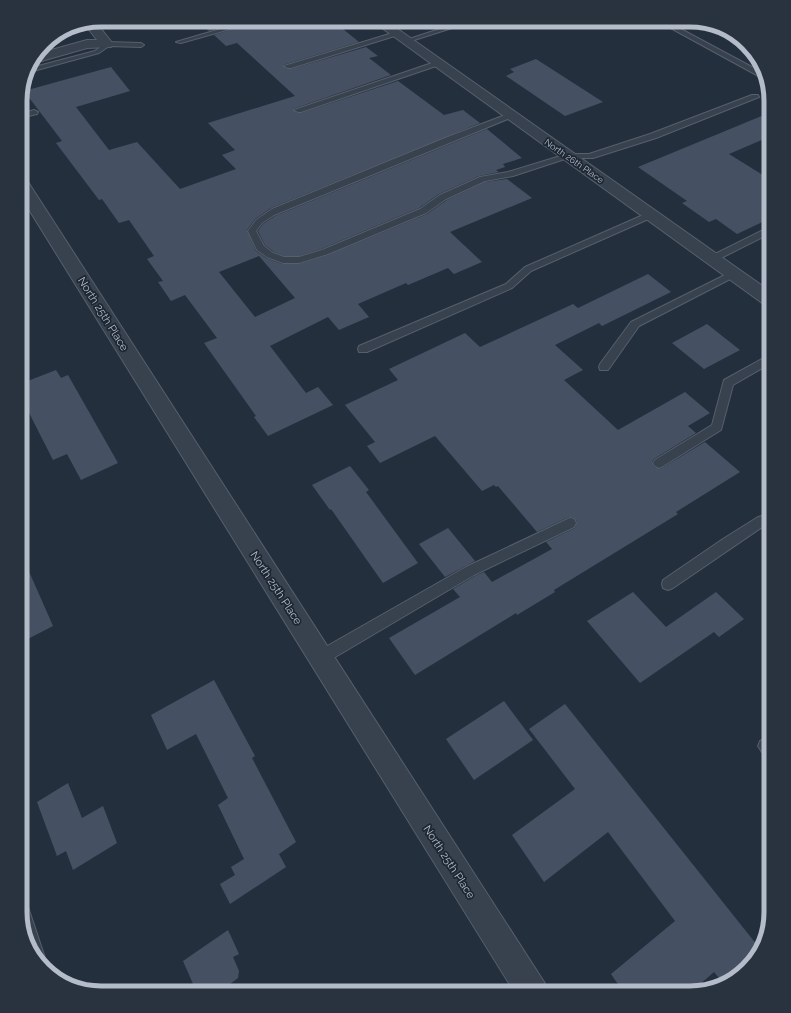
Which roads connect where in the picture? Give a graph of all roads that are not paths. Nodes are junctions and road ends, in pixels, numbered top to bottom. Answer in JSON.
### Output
{"nodes":[{"id":1,"x":93,"y":27,"type":"edge"},
{"id":2,"x":234,"y":27,"type":"edge"},
{"id":3,"x":389,"y":27,"type":"edge"},
{"id":4,"x":446,"y":27,"type":"edge"},
{"id":5,"x":672,"y":27,"type":"edge"},
{"id":6,"x":401,"y":38,"type":"junction"},
{"id":7,"x":179,"y":42,"type":"dead end"},
{"id":8,"x":107,"y":44,"type":"junction"},
{"id":9,"x":141,"y":45,"type":"dead end"},
{"id":10,"x":42,"y":57,"type":"edge"},
{"id":11,"x":438,"y":64,"type":"junction"},
{"id":12,"x":288,"y":66,"type":"dead end"},
{"id":13,"x":34,"y":70,"type":"edge"},
{"id":14,"x":759,"y":74,"type":"edge"},
{"id":15,"x":755,"y":96,"type":"dead end"},
{"id":16,"x":298,"y":110,"type":"dead end"},
{"id":17,"x":34,"y":112,"type":"dead end"},
{"id":18,"x":27,"y":114,"type":"edge"},
{"id":19,"x":511,"y":116,"type":"junction"},
{"id":20,"x":568,"y":156,"type":"junction"},
{"id":21,"x":27,"y":193,"type":"edge"},
{"id":22,"x":650,"y":215,"type":"junction"},
{"id":23,"x":764,"y":233,"type":"edge"},
{"id":24,"x":712,"y":259,"type":"junction"},
{"id":25,"x":733,"y":274,"type":"junction"},
{"id":26,"x":764,"y":296,"type":"edge"},
{"id":27,"x":363,"y":349,"type":"dead end"},
{"id":28,"x":764,"y":362,"type":"edge"},
{"id":29,"x":604,"y":367,"type":"dead end"},
{"id":30,"x":659,"y":463,"type":"dead end"},
{"id":31,"x":764,"y":521,"type":"edge"},
{"id":32,"x":570,"y":523,"type":"dead end"},
{"id":33,"x":668,"y":584,"type":"dead end"},
{"id":34,"x":320,"y":658,"type":"junction"},
{"id":35,"x":528,"y":986,"type":"edge"}],
"edges":[{"from":1,"to":8,"type":"street"},
{"from":2,"to":7,"type":"lane"},
{"from":3,"to":6,"type":"street","name":"North 26th Place"},
{"from":4,"to":6,"type":"lane"},
{"from":5,"to":14,"type":"lane"},
{"from":6,"to":11,"type":"street","name":"North 26th Place"},
{"from":6,"to":12,"type":"lane"},
{"from":8,"to":9,"type":"lane"},
{"from":8,"to":10,"type":"street"},
{"from":8,"to":13,"type":"lane"},
{"from":11,"to":16,"type":"lane"},
{"from":11,"to":19,"type":"street","name":"North 26th Place"},
{"from":15,"to":20,"type":"lane"},
{"from":17,"to":18,"type":"lane"},
{"from":19,"to":20,"type":"street","name":"North 26th Place"},
{"from":19,"to":20,"type":"lane"},
{"from":20,"to":22,"type":"street","name":"North 26th Place"},
{"from":21,"to":34,"type":"street","name":"North 25th Place"},
{"from":22,"to":24,"type":"street","name":"North 26th Place"},
{"from":22,"to":27,"type":"lane"},
{"from":23,"to":24,"type":"lane"},
{"from":24,"to":25,"type":"street","name":"North 26th Place"},
{"from":25,"to":26,"type":"street","name":"North 26th Place"},
{"from":25,"to":29,"type":"lane"},
{"from":28,"to":30,"type":"lane"},
{"from":31,"to":33,"type":"lane"},
{"from":32,"to":34,"type":"lane"},
{"from":34,"to":35,"type":"street","name":"North 25th Place"}]}
